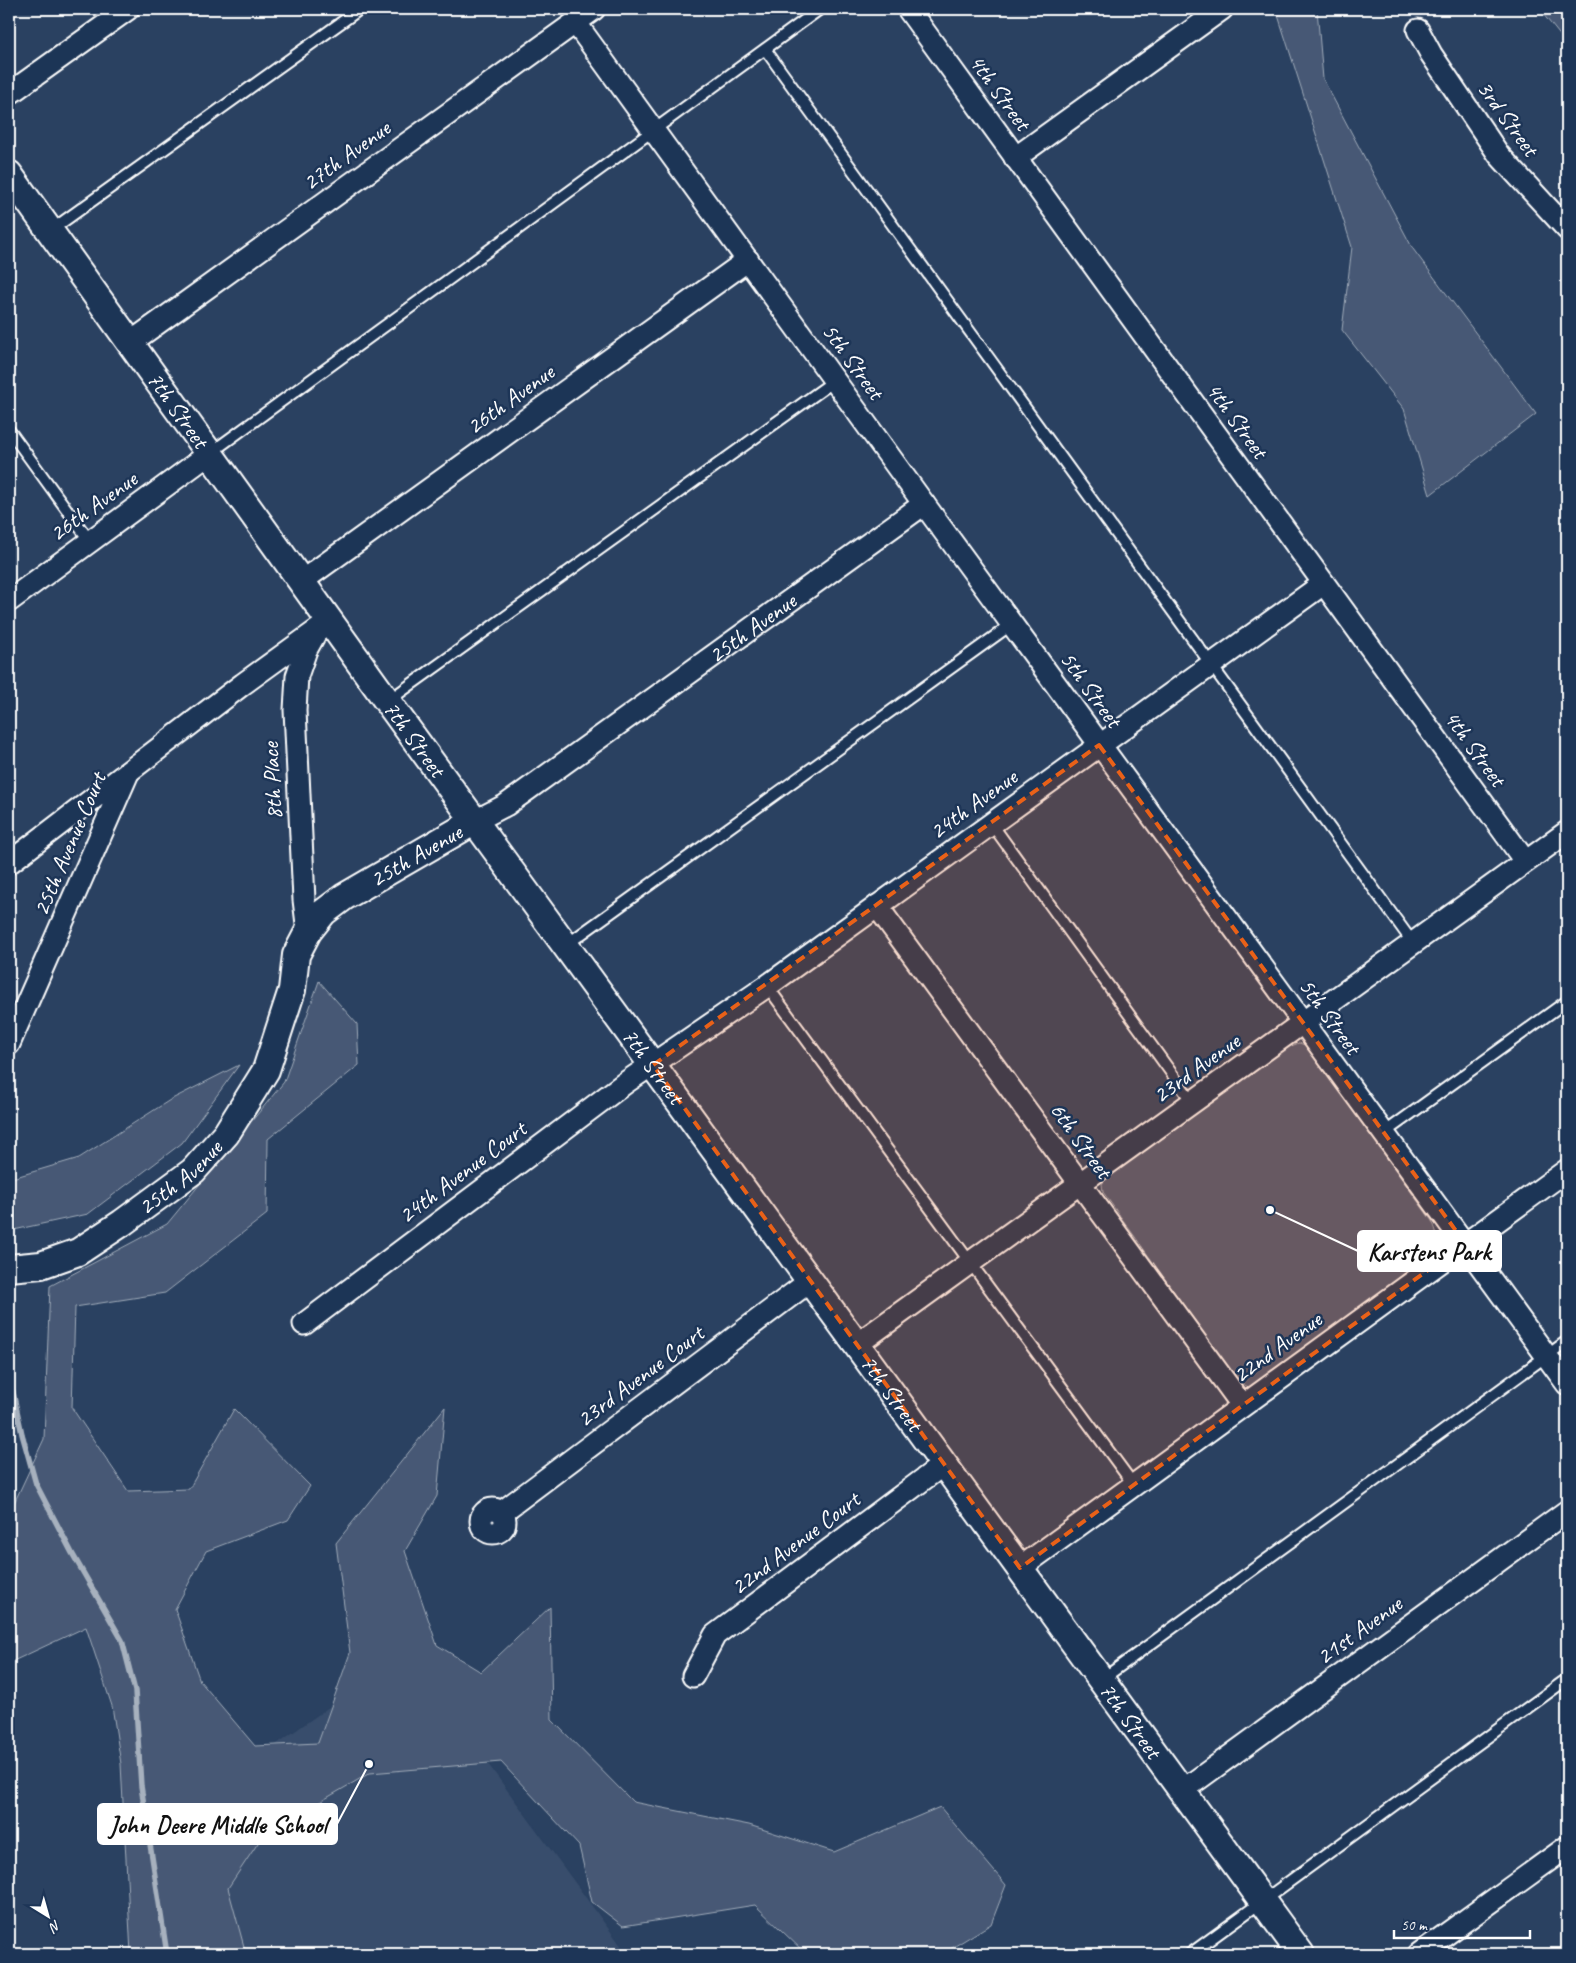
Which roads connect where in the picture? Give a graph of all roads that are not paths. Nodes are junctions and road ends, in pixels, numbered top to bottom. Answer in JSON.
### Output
{"nodes":[{"id":1,"x":128,"y":9,"type":"edge"},
{"id":2,"x":360,"y":9,"type":"edge"},
{"id":3,"x":594,"y":9,"type":"edge"},
{"id":4,"x":820,"y":9,"type":"edge"},
{"id":5,"x":908,"y":9,"type":"edge"},
{"id":6,"x":1222,"y":9,"type":"edge"},
{"id":7,"x":575,"y":22,"type":"junction"},
{"id":8,"x":1418,"y":30,"type":"dead end"},
{"id":9,"x":765,"y":49,"type":"junction"},
{"id":10,"x":9,"y":94,"type":"edge"},
{"id":11,"x":652,"y":130,"type":"junction"},
{"id":12,"x":1015,"y":158,"type":"junction"},
{"id":13,"x":9,"y":174,"type":"edge"},
{"id":14,"x":1567,"y":229,"type":"edge"},
{"id":15,"x":49,"y":232,"type":"junction"},
{"id":16,"x":748,"y":260,"type":"junction"},
{"id":17,"x":130,"y":343,"type":"junction"},
{"id":18,"x":834,"y":381,"type":"junction"},
{"id":19,"x":9,"y":430,"type":"edge"},
{"id":20,"x":209,"y":454,"type":"junction"},
{"id":21,"x":924,"y":504,"type":"junction"},
{"id":22,"x":89,"y":540,"type":"junction"},
{"id":23,"x":302,"y":581,"type":"junction"},
{"id":24,"x":1323,"y":584,"type":"junction"},
{"id":25,"x":9,"y":602,"type":"edge"},
{"id":26,"x":1012,"y":624,"type":"junction"},
{"id":27,"x":324,"y":626,"type":"junction"},
{"id":28,"x":1211,"y":665,"type":"junction"},
{"id":29,"x":387,"y":701,"type":"junction"},
{"id":30,"x":1099,"y":745,"type":"junction"},
{"id":31,"x":128,"y":773,"type":"junction"},
{"id":32,"x":475,"y":822,"type":"junction"},
{"id":33,"x":991,"y":823,"type":"junction"},
{"id":34,"x":1567,"y":832,"type":"edge"},
{"id":35,"x":1525,"y":861,"type":"junction"},
{"id":36,"x":9,"y":863,"type":"edge"},
{"id":37,"x":877,"y":906,"type":"junction"},
{"id":38,"x":308,"y":932,"type":"junction"},
{"id":39,"x":1413,"y":943,"type":"junction"},
{"id":40,"x":566,"y":945,"type":"junction"},
{"id":41,"x":766,"y":986,"type":"junction"},
{"id":42,"x":1567,"y":1001,"type":"edge"},
{"id":43,"x":1302,"y":1023,"type":"junction"},
{"id":44,"x":9,"y":1044,"type":"edge"},
{"id":45,"x":653,"y":1065,"type":"junction"},
{"id":46,"x":1193,"y":1102,"type":"junction"},
{"id":47,"x":1384,"y":1133,"type":"junction"},
{"id":48,"x":1567,"y":1170,"type":"edge"},
{"id":49,"x":1081,"y":1184,"type":"junction"},
{"id":50,"x":1465,"y":1243,"type":"junction"},
{"id":51,"x":972,"y":1262,"type":"junction"},
{"id":52,"x":9,"y":1268,"type":"edge"},
{"id":53,"x":810,"y":1281,"type":"junction"},
{"id":54,"x":304,"y":1324,"type":"dead end"},
{"id":55,"x":1567,"y":1341,"type":"edge"},
{"id":56,"x":856,"y":1345,"type":"junction"},
{"id":57,"x":1547,"y":1356,"type":"junction"},
{"id":58,"x":1567,"y":1384,"type":"edge"},
{"id":59,"x":1242,"y":1405,"type":"junction"},
{"id":60,"x":944,"y":1464,"type":"junction"},
{"id":61,"x":1134,"y":1484,"type":"junction"},
{"id":62,"x":1567,"y":1511,"type":"edge"},
{"id":63,"x":502,"y":1512,"type":"dead end"},
{"id":64,"x":1020,"y":1568,"type":"junction"},
{"id":65,"x":693,"y":1676,"type":"dead end"},
{"id":66,"x":1101,"y":1680,"type":"junction"},
{"id":67,"x":1567,"y":1680,"type":"edge"},
{"id":68,"x":1182,"y":1791,"type":"junction"},
{"id":69,"x":1567,"y":1847,"type":"edge"},
{"id":70,"x":1262,"y":1901,"type":"junction"},
{"id":71,"x":1190,"y":1954,"type":"edge"},
{"id":72,"x":1301,"y":1954,"type":"edge"},
{"id":73,"x":1419,"y":1954,"type":"edge"}],
"edges":[{"from":1,"to":10,"type":"street"},
{"from":2,"to":15,"type":"lane"},
{"from":3,"to":7,"type":"street","name":"27th Avenue"},
{"from":4,"to":9,"type":"lane"},
{"from":5,"to":12,"type":"street","name":"4th Street"},
{"from":6,"to":12,"type":"street"},
{"from":7,"to":11,"type":"street","name":"5th Street"},
{"from":7,"to":17,"type":"street","name":"27th Avenue"},
{"from":8,"to":14,"type":"street","name":"3rd Street"},
{"from":9,"to":11,"type":"lane"},
{"from":9,"to":28,"type":"lane"},
{"from":11,"to":16,"type":"street","name":"5th Street"},
{"from":11,"to":20,"type":"lane"},
{"from":12,"to":24,"type":"street","name":"4th Street"},
{"from":13,"to":15,"type":"street","name":"7th Street"},
{"from":15,"to":17,"type":"street","name":"7th Street"},
{"from":16,"to":18,"type":"street","name":"5th Street"},
{"from":16,"to":23,"type":"street","name":"26th Avenue"},
{"from":17,"to":20,"type":"street","name":"7th Street"},
{"from":18,"to":21,"type":"street","name":"5th Street"},
{"from":18,"to":29,"type":"lane"},
{"from":19,"to":22,"type":"lane"},
{"from":20,"to":22,"type":"street","name":"26th Avenue"},
{"from":20,"to":23,"type":"street","name":"7th Street"},
{"from":21,"to":26,"type":"street","name":"5th Street"},
{"from":21,"to":32,"type":"street","name":"25th Avenue"},
{"from":22,"to":25,"type":"street","name":"26th Avenue"},
{"from":23,"to":27,"type":"street","name":"7th Street"},
{"from":24,"to":28,"type":"street","name":"24th Avenue"},
{"from":24,"to":35,"type":"street","name":"4th Street"},
{"from":26,"to":30,"type":"street","name":"5th Street"},
{"from":26,"to":40,"type":"lane"},
{"from":27,"to":29,"type":"street","name":"7th Street"},
{"from":27,"to":31,"type":"street","name":"25th Avenue Court"},
{"from":27,"to":38,"type":"street","name":"8th Place"},
{"from":28,"to":30,"type":"street","name":"24th Avenue"},
{"from":28,"to":39,"type":"lane"},
{"from":29,"to":32,"type":"street","name":"7th Street"},
{"from":30,"to":33,"type":"street","name":"24th Avenue"},
{"from":30,"to":43,"type":"street","name":"5th Street"},
{"from":31,"to":36,"type":"street","name":"25th Avenue Court"},
{"from":31,"to":44,"type":"street","name":"25th Avenue Court"},
{"from":32,"to":38,"type":"street","name":"25th Avenue"},
{"from":32,"to":40,"type":"street","name":"7th Street"},
{"from":33,"to":37,"type":"street","name":"24th Avenue"},
{"from":33,"to":46,"type":"lane"},
{"from":34,"to":35,"type":"street","name":"23rd Avenue"},
{"from":35,"to":39,"type":"street","name":"23rd Avenue"},
{"from":37,"to":41,"type":"street","name":"24th Avenue"},
{"from":37,"to":49,"type":"street","name":"6th Street"},
{"from":38,"to":52,"type":"street","name":"25th Avenue"},
{"from":39,"to":43,"type":"street","name":"23rd Avenue"},
{"from":40,"to":45,"type":"street","name":"7th Street"},
{"from":41,"to":45,"type":"street","name":"24th Avenue"},
{"from":41,"to":51,"type":"lane"},
{"from":42,"to":47,"type":"lane"},
{"from":43,"to":46,"type":"street","name":"23rd Avenue"},
{"from":43,"to":47,"type":"street","name":"5th Street"},
{"from":45,"to":53,"type":"street","name":"7th Street"},
{"from":45,"to":54,"type":"street","name":"24th Avenue Court"},
{"from":46,"to":49,"type":"street","name":"23rd Avenue"},
{"from":47,"to":50,"type":"street","name":"5th Street"},
{"from":48,"to":50,"type":"street","name":"22nd Avenue"},
{"from":49,"to":51,"type":"street","name":"23rd Avenue"},
{"from":49,"to":59,"type":"street","name":"6th Street"},
{"from":50,"to":57,"type":"street","name":"5th Street"},
{"from":50,"to":59,"type":"street","name":"22nd Avenue"},
{"from":51,"to":56,"type":"street","name":"23rd Avenue"},
{"from":51,"to":61,"type":"lane"},
{"from":53,"to":56,"type":"street","name":"7th Street"},
{"from":53,"to":63,"type":"street","name":"23rd Avenue Court"},
{"from":55,"to":57,"type":"lane"},
{"from":56,"to":60,"type":"street","name":"7th Street"},
{"from":57,"to":58,"type":"street","name":"5th Street"},
{"from":57,"to":66,"type":"lane"},
{"from":59,"to":61,"type":"street","name":"22nd Avenue"},
{"from":60,"to":64,"type":"street","name":"7th Street"},
{"from":60,"to":65,"type":"street","name":"22nd Avenue Court"},
{"from":61,"to":64,"type":"street","name":"22nd Avenue"},
{"from":62,"to":68,"type":"street","name":"21st Avenue"},
{"from":64,"to":66,"type":"street","name":"7th Street"},
{"from":66,"to":68,"type":"street","name":"7th Street"},
{"from":67,"to":70,"type":"lane"},
{"from":68,"to":70,"type":"street","name":"7th Street"},
{"from":69,"to":73,"type":"street"},
{"from":70,"to":71,"type":"lane"},
{"from":70,"to":72,"type":"street","name":"7th Street"}]}
